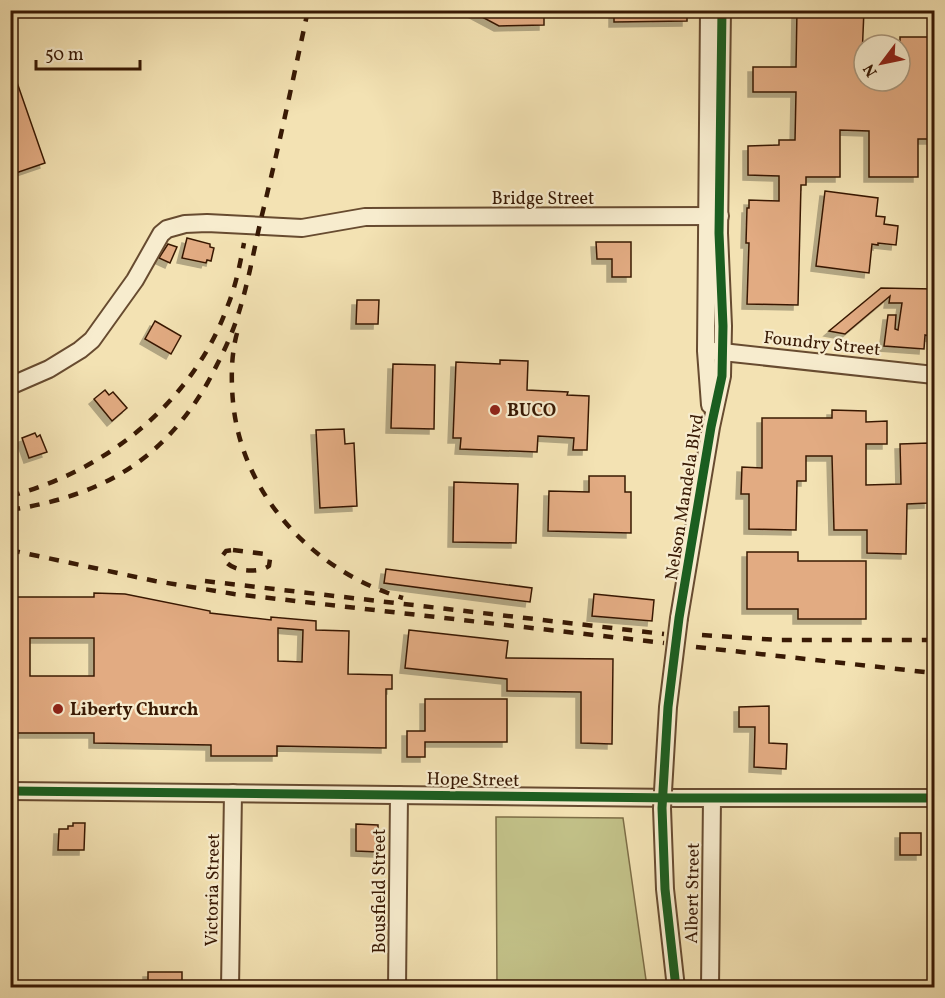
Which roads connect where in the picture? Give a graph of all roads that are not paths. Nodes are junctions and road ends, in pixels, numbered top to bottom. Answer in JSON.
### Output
{"nodes":[{"id":1,"x":709,"y":10,"type":"edge"},
{"id":2,"x":722,"y":10,"type":"edge"},
{"id":3,"x":713,"y":217,"type":"junction"},
{"id":4,"x":714,"y":351,"type":"junction"},
{"id":5,"x":934,"y":375,"type":"edge"},
{"id":6,"x":10,"y":386,"type":"edge"},
{"id":7,"x":10,"y":791,"type":"edge"},
{"id":8,"x":233,"y":793,"type":"junction"},
{"id":9,"x":399,"y":795,"type":"junction"},
{"id":10,"x":712,"y":798,"type":"junction"},
{"id":11,"x":934,"y":798,"type":"edge"},
{"id":12,"x":230,"y":987,"type":"edge"},
{"id":13,"x":397,"y":987,"type":"edge"},
{"id":14,"x":676,"y":987,"type":"edge"},
{"id":15,"x":710,"y":987,"type":"edge"}],
"edges":[{"from":1,"to":3,"type":"street","name":"Nelson Mandela Blvd"},
{"from":2,"to":3,"type":"street","name":"Nelson Mandela Blvd"},
{"from":3,"to":4,"type":"street","name":"Nelson Mandela Blvd"},
{"from":3,"to":6,"type":"street","name":"Bridge Street"},
{"from":4,"to":5,"type":"street","name":"Foundry Street"},
{"from":4,"to":14,"type":"street","name":"Nelson Mandela Blvd","bridge":true},
{"from":7,"to":8,"type":"street","name":"Hope Street"},
{"from":8,"to":9,"type":"street","name":"Hope Street"},
{"from":8,"to":12,"type":"street","name":"Victoria Street"},
{"from":9,"to":10,"type":"street","name":"Hope Street"},
{"from":9,"to":13,"type":"street","name":"Bousfield Street"},
{"from":10,"to":11,"type":"street","name":"Hope Street"},
{"from":10,"to":15,"type":"street","name":"Albert Street"}]}
